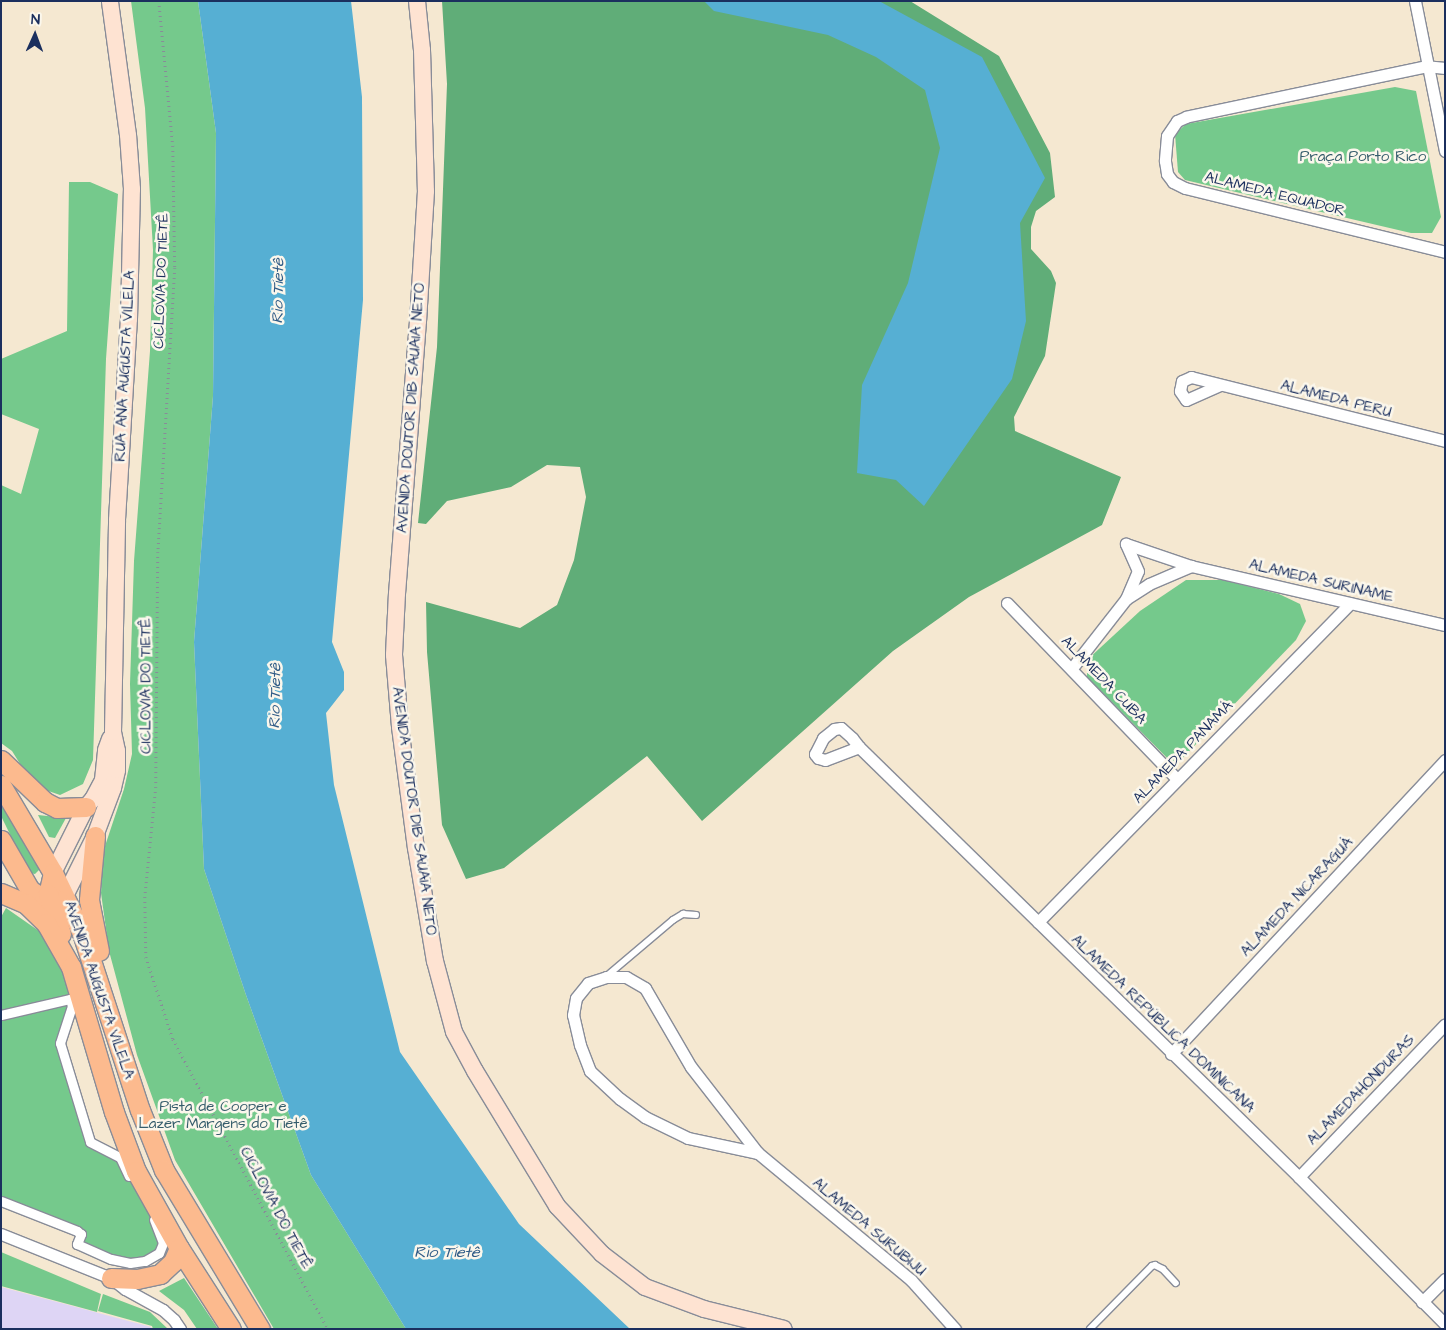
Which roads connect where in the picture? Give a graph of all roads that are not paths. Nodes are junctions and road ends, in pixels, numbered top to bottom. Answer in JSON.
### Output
{"nodes":[{"id":1,"x":110,"y":1,"type":"edge"},
{"id":2,"x":417,"y":1,"type":"edge"},
{"id":3,"x":1415,"y":1,"type":"edge"},
{"id":4,"x":1428,"y":66,"type":"junction"},
{"id":5,"x":1445,"y":68,"type":"edge"},
{"id":6,"x":1445,"y":151,"type":"edge"},
{"id":7,"x":1445,"y":252,"type":"edge"},
{"id":8,"x":1220,"y":385,"type":"dead end"},
{"id":9,"x":1445,"y":442,"type":"edge"},
{"id":10,"x":1191,"y":566,"type":"junction"},
{"id":11,"x":1126,"y":599,"type":"junction"},
{"id":12,"x":1007,"y":603,"type":"dead end"},
{"id":13,"x":1350,"y":603,"type":"junction"},
{"id":14,"x":1445,"y":625,"type":"edge"},
{"id":15,"x":1072,"y":668,"type":"junction"},
{"id":16,"x":113,"y":732,"type":"junction"},
{"id":17,"x":859,"y":747,"type":"dead end"},
{"id":18,"x":1,"y":760,"type":"edge"},
{"id":19,"x":1445,"y":760,"type":"edge"},
{"id":20,"x":1177,"y":779,"type":"junction"},
{"id":21,"x":1,"y":785,"type":"edge"},
{"id":22,"x":86,"y":808,"type":"junction"},
{"id":23,"x":95,"y":836,"type":"junction"},
{"id":24,"x":1,"y":840,"type":"edge"},
{"id":25,"x":53,"y":873,"type":"junction"},
{"id":26,"x":1,"y":893,"type":"edge"},
{"id":27,"x":57,"y":899,"type":"junction"},
{"id":28,"x":696,"y":915,"type":"dead end"},
{"id":29,"x":1038,"y":922,"type":"junction"},
{"id":30,"x":71,"y":967,"type":"junction"},
{"id":31,"x":606,"y":977,"type":"junction"},
{"id":32,"x":1,"y":1015,"type":"edge"},
{"id":33,"x":1445,"y":1024,"type":"edge"},
{"id":34,"x":1171,"y":1054,"type":"junction"},
{"id":35,"x":124,"y":1062,"type":"junction"},
{"id":36,"x":758,"y":1153,"type":"junction"},
{"id":37,"x":1299,"y":1177,"type":"junction"},
{"id":38,"x":1,"y":1201,"type":"edge"},
{"id":39,"x":1,"y":1234,"type":"edge"},
{"id":40,"x":179,"y":1248,"type":"junction"},
{"id":41,"x":111,"y":1278,"type":"junction"},
{"id":42,"x":1445,"y":1280,"type":"edge"},
{"id":43,"x":1176,"y":1283,"type":"dead end"},
{"id":44,"x":1422,"y":1302,"type":"junction"},
{"id":45,"x":1445,"y":1324,"type":"edge"},
{"id":46,"x":180,"y":1329,"type":"edge"},
{"id":47,"x":232,"y":1329,"type":"edge"},
{"id":48,"x":260,"y":1329,"type":"edge"},
{"id":49,"x":784,"y":1329,"type":"edge"},
{"id":50,"x":955,"y":1329,"type":"edge"},
{"id":51,"x":1090,"y":1329,"type":"edge"}],
"edges":[{"from":1,"to":16,"type":"main road","name":"RUA ANA AUGUSTA VILELA"},
{"from":2,"to":49,"type":"main road","name":"AVENIDA DOUTOR DIB SAUAIA NETO"},
{"from":3,"to":4,"type":"street"},
{"from":4,"to":5,"type":"street"},
{"from":4,"to":6,"type":"street"},
{"from":4,"to":7,"type":"street","name":"ALAMEDA EQUADOR"},
{"from":8,"to":9,"type":"street","name":"ALAMEDA PERU"},
{"from":10,"to":11,"type":"street"},
{"from":10,"to":11,"type":"street","name":"ALAMEDA SURINAME"},
{"from":10,"to":13,"type":"street","name":"ALAMEDA SURINAME"},
{"from":11,"to":15,"type":"street"},
{"from":12,"to":15,"type":"street","name":"ALAMEDA CUBA"},
{"from":13,"to":14,"type":"street","name":"ALAMEDA SURINAME"},
{"from":13,"to":20,"type":"street","name":"ALAMEDA PANAMÁ"},
{"from":15,"to":20,"type":"street","name":"ALAMEDA CUBA"},
{"from":16,"to":22,"type":"main road","name":"RUA ANA AUGUSTA VILELA"},
{"from":16,"to":23,"type":"main road","name":"RUA ANA AUGUSTA VILELA"},
{"from":17,"to":29,"type":"street","name":"ALAMEDA REPÚBLICA DOMINICANA"},
{"from":18,"to":22,"type":"main road"},
{"from":19,"to":34,"type":"street","name":"ALAMEDA NICARAGUÁ"},
{"from":20,"to":29,"type":"street","name":"ALAMEDA PANAMÁ"},
{"from":21,"to":25,"type":"main road"},
{"from":22,"to":25,"type":"main road","name":"RUA ANA AUGUSTA VILELA"},
{"from":23,"to":27,"type":"main road","name":"AVENIDA AUGUSTA VILELA"},
{"from":23,"to":35,"type":"main road"},
{"from":24,"to":27,"type":"main road"},
{"from":25,"to":27,"type":"main road"},
{"from":26,"to":30,"type":"main road","name":"AVENIDA AUGUSTA VILELA"},
{"from":27,"to":30,"type":"main road"},
{"from":27,"to":35,"type":"main road","name":"AVENIDA AUGUSTA VILELA"},
{"from":28,"to":31,"type":"lane"},
{"from":29,"to":34,"type":"street","name":"ALAMEDA REPÚBLICA DOMINICANA"},
{"from":30,"to":40,"type":"main road","name":"AVENIDA AUGUSTA VILELA"},
{"from":31,"to":36,"type":"street","name":"ALAMEDA SURUBIJU"},
{"from":31,"to":36,"type":"street","name":"ALAMEDA SURUBIJU"},
{"from":32,"to":38,"type":"street"},
{"from":33,"to":37,"type":"street","name":"ALAMEDAHONDURAS"},
{"from":34,"to":37,"type":"street","name":"ALAMEDA REPÚBLICA DOMINICANA"},
{"from":35,"to":48,"type":"main road","name":"AVENIDA AUGUSTA VILELA"},
{"from":36,"to":50,"type":"street","name":"ALAMEDA SURUBIJU"},
{"from":37,"to":44,"type":"street","name":"ALAMEDA REPÚBLICA DOMINICANA"},
{"from":39,"to":41,"type":"street"},
{"from":40,"to":41,"type":"main road"},
{"from":40,"to":47,"type":"main road","name":"AVENIDA AUGUSTA VILELA"},
{"from":41,"to":46,"type":"street"},
{"from":42,"to":44,"type":"street"},
{"from":43,"to":51,"type":"lane"},
{"from":44,"to":45,"type":"street","name":"ALAMEDA REPÚBLICA DOMINICANA"}]}
